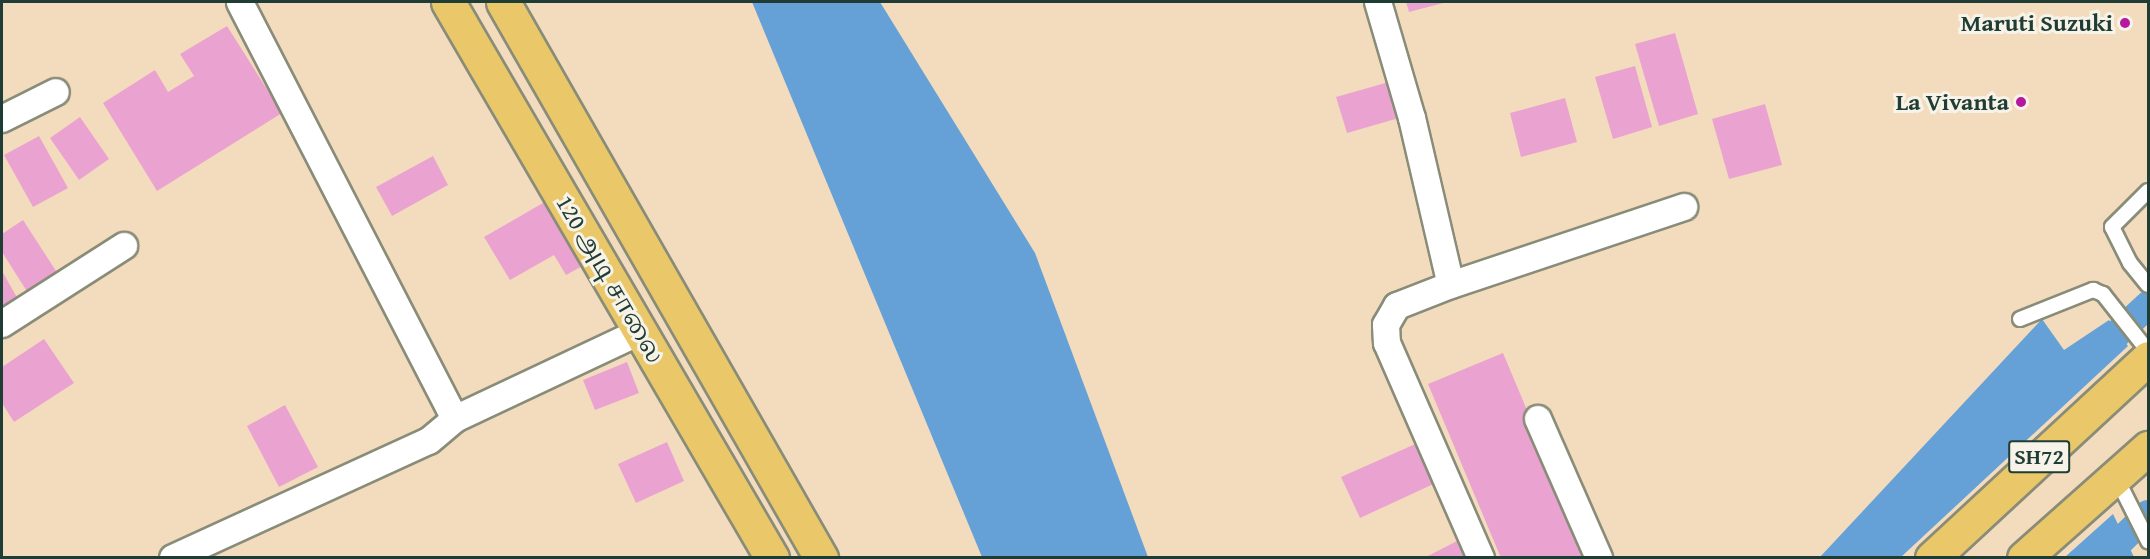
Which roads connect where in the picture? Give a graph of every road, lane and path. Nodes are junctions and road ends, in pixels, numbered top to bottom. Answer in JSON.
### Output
{"nodes":[{"id":1,"x":240,"y":2,"type":"edge"},
{"id":2,"x":448,"y":2,"type":"edge"},
{"id":3,"x":503,"y":2,"type":"edge"},
{"id":4,"x":1378,"y":2,"type":"edge"},
{"id":5,"x":56,"y":92,"type":"dead end"},
{"id":6,"x":2,"y":119,"type":"edge"},
{"id":7,"x":2148,"y":191,"type":"edge"},
{"id":8,"x":1684,"y":207,"type":"dead end"},
{"id":9,"x":124,"y":246,"type":"dead end"},
{"id":10,"x":1451,"y":285,"type":"junction"},
{"id":11,"x":2148,"y":285,"type":"edge"},
{"id":12,"x":2020,"y":319,"type":"dead end"},
{"id":13,"x":2,"y":324,"type":"edge"},
{"id":14,"x":640,"y":332,"type":"junction"},
{"id":15,"x":2144,"y":347,"type":"edge"},
{"id":16,"x":2148,"y":351,"type":"edge"},
{"id":17,"x":456,"y":419,"type":"junction"},
{"id":18,"x":1538,"y":419,"type":"dead end"},
{"id":19,"x":2148,"y":448,"type":"edge"},
{"id":20,"x":2120,"y":487,"type":"junction"},
{"id":21,"x":2148,"y":541,"type":"edge"},
{"id":22,"x":173,"y":558,"type":"edge"},
{"id":23,"x":772,"y":558,"type":"edge"},
{"id":24,"x":820,"y":558,"type":"edge"},
{"id":25,"x":1480,"y":558,"type":"edge"},
{"id":26,"x":1599,"y":558,"type":"edge"},
{"id":27,"x":1932,"y":558,"type":"edge"},
{"id":28,"x":2024,"y":558,"type":"edge"}],
"edges":[{"from":1,"to":17,"type":"street"},
{"from":2,"to":14,"type":"main road","name":"120 அடி சாலை"},
{"from":3,"to":24,"type":"main road","name":"120 அடி சாலை"},
{"from":4,"to":10,"type":"street"},
{"from":5,"to":6,"type":"street"},
{"from":7,"to":11,"type":"lane"},
{"from":8,"to":10,"type":"street"},
{"from":9,"to":13,"type":"street"},
{"from":10,"to":25,"type":"street"},
{"from":12,"to":15,"type":"lane"},
{"from":14,"to":17,"type":"street"},
{"from":14,"to":23,"type":"main road","name":"120 அடி சாலை"},
{"from":15,"to":16,"type":"lane"},
{"from":15,"to":27,"type":"main road","number":"SH72"},
{"from":17,"to":22,"type":"street"},
{"from":18,"to":26,"type":"street"},
{"from":19,"to":20,"type":"main road","number":"SH72"},
{"from":20,"to":21,"type":"lane"},
{"from":20,"to":28,"type":"main road","number":"SH72"}]}
